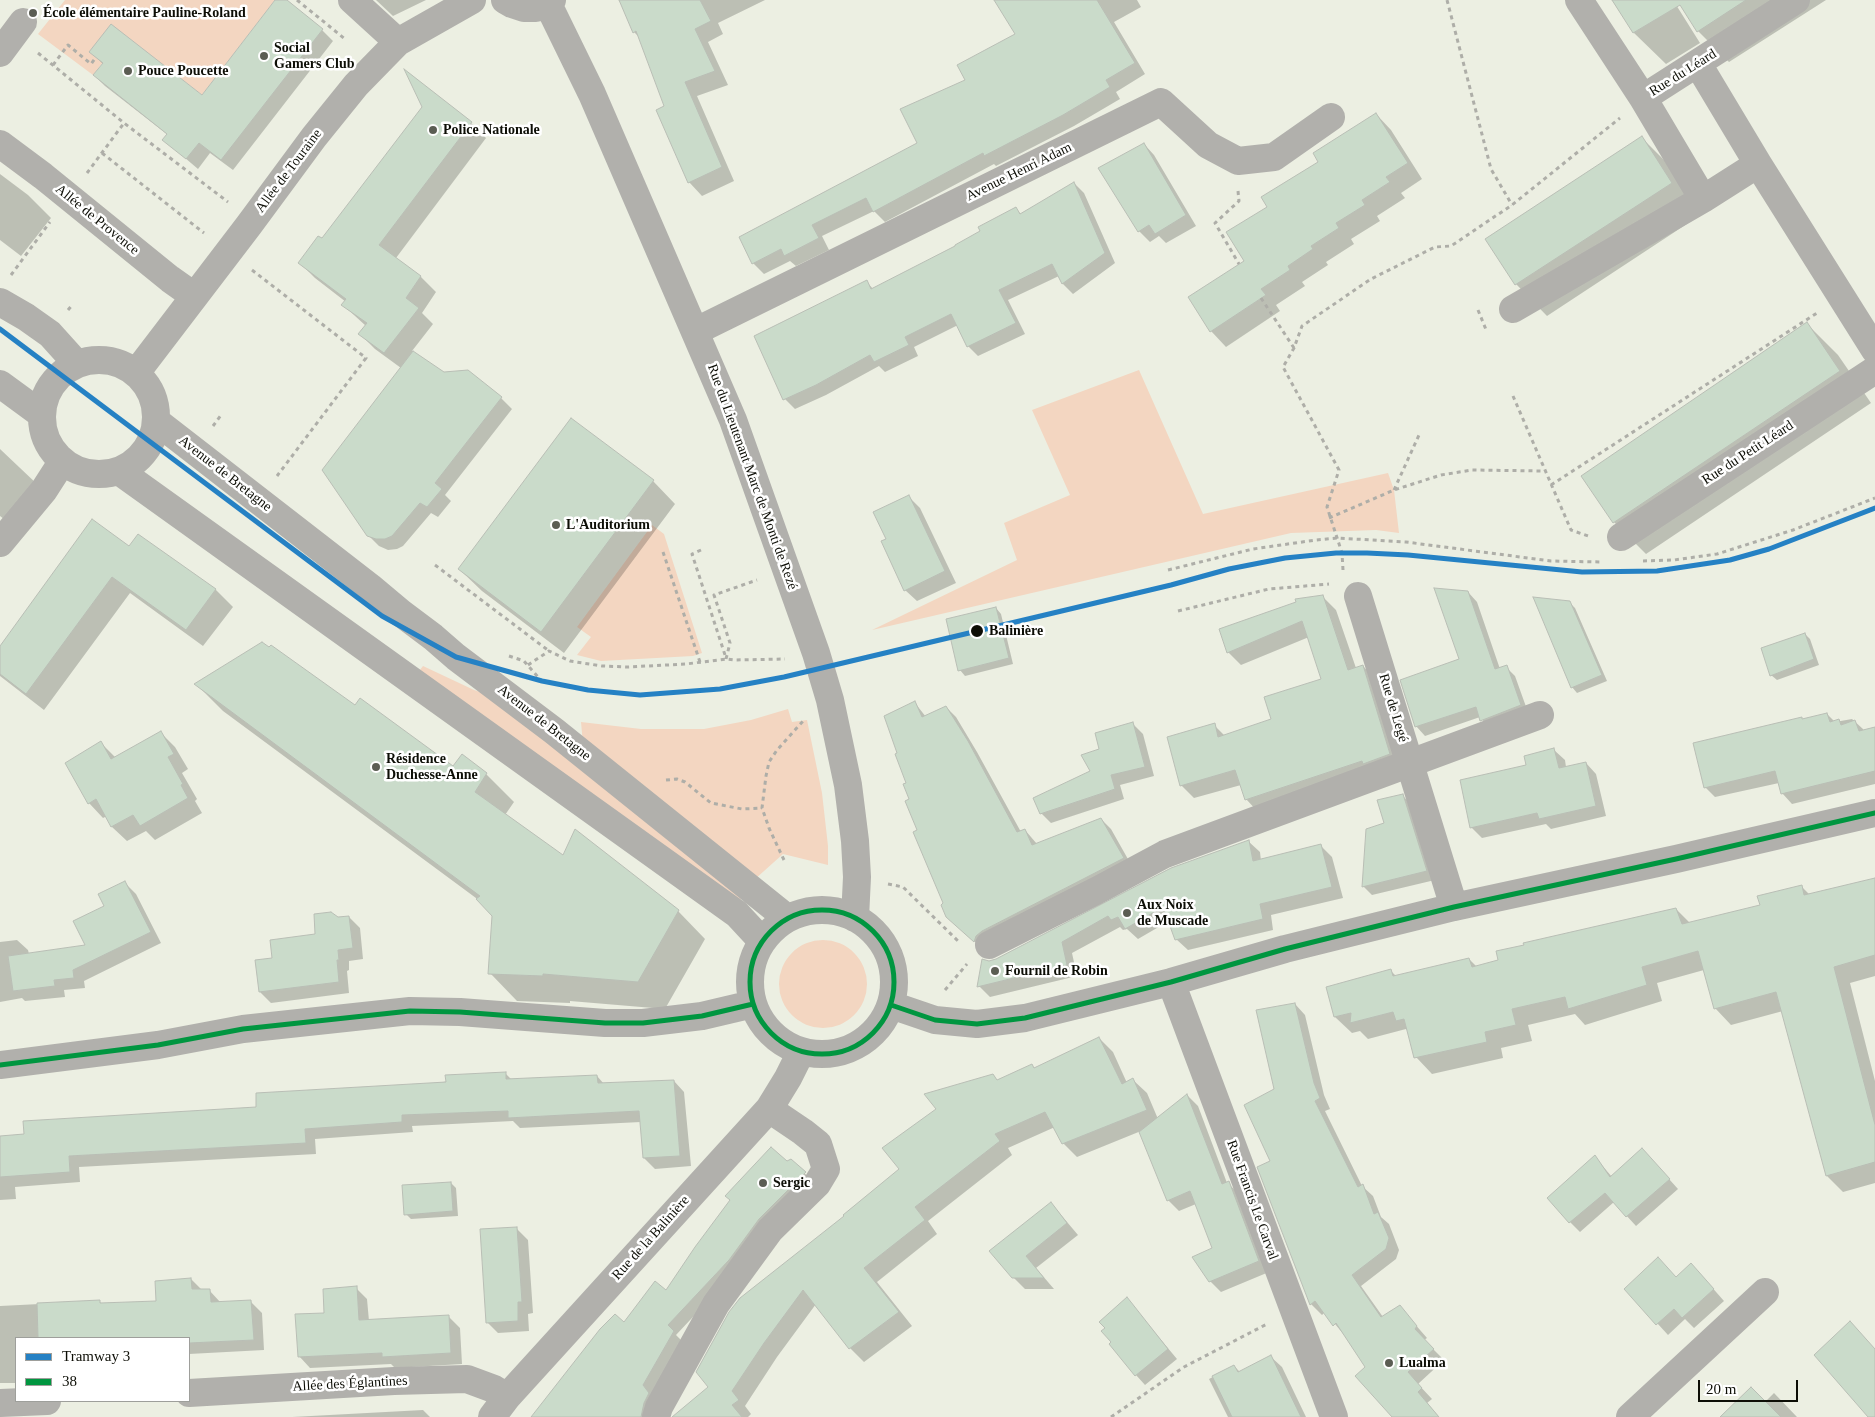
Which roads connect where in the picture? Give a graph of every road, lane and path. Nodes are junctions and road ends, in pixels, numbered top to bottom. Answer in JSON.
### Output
{"nodes":[{"id":1,"x":296,"y":0,"type":"edge"},
{"id":2,"x":352,"y":0,"type":"edge"},
{"id":3,"x":472,"y":0,"type":"edge"},
{"id":4,"x":505,"y":0,"type":"edge"},
{"id":5,"x":1447,"y":0,"type":"edge"},
{"id":6,"x":1579,"y":0,"type":"edge"},
{"id":7,"x":1796,"y":0,"type":"edge"},
{"id":8,"x":550,"y":2,"type":"edge"},
{"id":9,"x":11,"y":38,"type":"edge"},
{"id":10,"x":398,"y":42,"type":"junction"},
{"id":11,"x":96,"y":57,"type":"dead end"},
{"id":12,"x":375,"y":63,"type":"junction"},
{"id":13,"x":1698,"y":64,"type":"junction"},
{"id":14,"x":53,"y":65,"type":"junction"},
{"id":15,"x":1643,"y":98,"type":"junction"},
{"id":16,"x":1331,"y":117,"type":"dead end"},
{"id":17,"x":0,"y":144,"type":"edge"},
{"id":18,"x":102,"y":153,"type":"dead end"},
{"id":19,"x":1238,"y":161,"type":"junction"},
{"id":20,"x":1758,"y":164,"type":"junction"},
{"id":21,"x":1703,"y":199,"type":"junction"},
{"id":22,"x":1512,"y":205,"type":"junction"},
{"id":23,"x":252,"y":221,"type":"junction"},
{"id":24,"x":228,"y":252,"type":"junction"},
{"id":25,"x":1239,"y":264,"type":"dead end"},
{"id":26,"x":194,"y":296,"type":"junction"},
{"id":27,"x":1842,"y":297,"type":"junction"},
{"id":28,"x":1260,"y":298,"type":"dead end"},
{"id":29,"x":0,"y":302,"type":"edge"},
{"id":30,"x":1513,"y":309,"type":"dead end"},
{"id":31,"x":696,"y":331,"type":"junction"},
{"id":32,"x":1294,"y":348,"type":"junction"},
{"id":33,"x":1875,"y":350,"type":"edge"},
{"id":34,"x":77,"y":364,"type":"junction"},
{"id":35,"x":1875,"y":370,"type":"edge"},
{"id":36,"x":136,"y":373,"type":"junction"},
{"id":37,"x":0,"y":384,"type":"edge"},
{"id":38,"x":1513,"y":396,"type":"dead end"},
{"id":39,"x":41,"y":414,"type":"junction"},
{"id":40,"x":156,"y":421,"type":"junction"},
{"id":41,"x":1419,"y":435,"type":"dead end"},
{"id":42,"x":62,"y":462,"type":"junction"},
{"id":43,"x":119,"y":471,"type":"junction"},
{"id":44,"x":1545,"y":471,"type":"junction"},
{"id":45,"x":275,"y":479,"type":"dead end"},
{"id":46,"x":1551,"y":485,"type":"junction"},
{"id":47,"x":1394,"y":490,"type":"junction"},
{"id":48,"x":1875,"y":498,"type":"edge"},
{"id":49,"x":1329,"y":518,"type":"junction"},
{"id":50,"x":1571,"y":530,"type":"dead end"},
{"id":51,"x":1621,"y":537,"type":"dead end"},
{"id":52,"x":1337,"y":538,"type":"junction"},
{"id":53,"x":0,"y":543,"type":"edge"},
{"id":54,"x":702,"y":550,"type":"dead end"},
{"id":55,"x":663,"y":552,"type":"dead end"},
{"id":56,"x":1639,"y":561,"type":"dead end"},
{"id":57,"x":1611,"y":562,"type":"dead end"},
{"id":58,"x":435,"y":565,"type":"dead end"},
{"id":59,"x":1168,"y":570,"type":"dead end"},
{"id":60,"x":766,"y":578,"type":"dead end"},
{"id":61,"x":1350,"y":590,"type":"junction"},
{"id":62,"x":1178,"y":611,"type":"dead end"},
{"id":63,"x":549,"y":651,"type":"junction"},
{"id":64,"x":726,"y":659,"type":"junction"},
{"id":65,"x":786,"y":659,"type":"dead end"},
{"id":66,"x":700,"y":662,"type":"junction"},
{"id":67,"x":528,"y":665,"type":"dead end"},
{"id":68,"x":1540,"y":715,"type":"dead end"},
{"id":69,"x":804,"y":720,"type":"dead end"},
{"id":70,"x":1411,"y":764,"type":"junction"},
{"id":71,"x":1875,"y":813,"type":"edge"},
{"id":72,"x":784,"y":860,"type":"dead end"},
{"id":73,"x":883,"y":882,"type":"dead end"},
{"id":74,"x":1454,"y":907,"type":"junction"},
{"id":75,"x":787,"y":918,"type":"junction"},
{"id":76,"x":855,"y":918,"type":"junction"},
{"id":77,"x":762,"y":941,"type":"junction"},
{"id":78,"x":961,"y":944,"type":"dead end"},
{"id":79,"x":989,"y":945,"type":"dead end"},
{"id":80,"x":968,"y":963,"type":"dead end"},
{"id":81,"x":1171,"y":982,"type":"junction"},
{"id":82,"x":945,"y":990,"type":"dead end"},
{"id":83,"x":753,"y":1004,"type":"junction"},
{"id":84,"x":892,"y":1006,"type":"junction"},
{"id":85,"x":801,"y":1052,"type":"junction"},
{"id":86,"x":0,"y":1065,"type":"edge"},
{"id":87,"x":769,"y":1109,"type":"junction"},
{"id":88,"x":1765,"y":1292,"type":"dead end"},
{"id":89,"x":1270,"y":1322,"type":"dead end"},
{"id":90,"x":190,"y":1393,"type":"edge"},
{"id":91,"x":24,"y":1402,"type":"edge"},
{"id":92,"x":0,"y":1403,"type":"edge"},
{"id":93,"x":499,"y":1407,"type":"edge"},
{"id":94,"x":656,"y":1417,"type":"edge"},
{"id":95,"x":1111,"y":1417,"type":"edge"},
{"id":96,"x":1334,"y":1417,"type":"edge"},
{"id":97,"x":1630,"y":1417,"type":"edge"}],
"edges":[{"from":1,"to":12,"type":"path"},
{"from":2,"to":10,"type":"street"},
{"from":3,"to":10,"type":"street","name":"Allée de Touraine"},
{"from":4,"to":8,"type":"street"},
{"from":5,"to":22,"type":"path"},
{"from":6,"to":15,"type":"street","name":"Rue du Léard"},
{"from":7,"to":13,"type":"street","name":"Rue du Léard"},
{"from":8,"to":31,"type":"street","name":"Rue du Lieutenant Marc de Monti de Rezé"},
{"from":9,"to":14,"type":"path"},
{"from":10,"to":12,"type":"street","name":"Allée de Touraine"},
{"from":11,"to":14,"type":"path"},
{"from":12,"to":23,"type":"street","name":"Allée de Touraine"},
{"from":13,"to":15,"type":"street","name":"Rue du Léard"},
{"from":13,"to":20,"type":"street"},
{"from":14,"to":23,"type":"path"},
{"from":15,"to":21,"type":"street"},
{"from":15,"to":22,"type":"path"},
{"from":16,"to":19,"type":"street"},
{"from":17,"to":26,"type":"street","name":"Allée de Provence"},
{"from":18,"to":24,"type":"path"},
{"from":19,"to":25,"type":"path"},
{"from":19,"to":31,"type":"street","name":"Avenue Henri Adam"},
{"from":20,"to":21,"type":"street"},
{"from":20,"to":27,"type":"street"},
{"from":21,"to":30,"type":"street"},
{"from":22,"to":32,"type":"path"},
{"from":23,"to":24,"type":"street","name":"Allée de Touraine"},
{"from":24,"to":26,"type":"street","name":"Allée de Touraine"},
{"from":24,"to":45,"type":"path"},
{"from":26,"to":36,"type":"street","name":"Allée de Touraine"},
{"from":27,"to":33,"type":"street"},
{"from":27,"to":46,"type":"path"},
{"from":28,"to":32,"type":"path"},
{"from":29,"to":34,"type":"street"},
{"from":31,"to":76,"type":"street","name":"Rue du Lieutenant Marc de Monti de Rezé"},
{"from":32,"to":49,"type":"path"},
{"from":34,"to":36,"type":"street"},
{"from":34,"to":39,"type":"street"},
{"from":35,"to":51,"type":"street","name":"Rue du Petit Léard"},
{"from":36,"to":40,"type":"street"},
{"from":37,"to":39,"type":"street"},
{"from":38,"to":44,"type":"path"},
{"from":39,"to":42,"type":"street"},
{"from":40,"to":43,"type":"street"},
{"from":40,"to":75,"type":"street","name":"Avenue de Bretagne"},
{"from":41,"to":47,"type":"path"},
{"from":42,"to":43,"type":"street"},
{"from":42,"to":53,"type":"street"},
{"from":43,"to":77,"type":"street"},
{"from":44,"to":46,"type":"path"},
{"from":44,"to":47,"type":"path"},
{"from":46,"to":50,"type":"path"},
{"from":47,"to":49,"type":"path"},
{"from":48,"to":56,"type":"path"},
{"from":49,"to":52,"type":"path"},
{"from":52,"to":57,"type":"path"},
{"from":52,"to":59,"type":"path"},
{"from":52,"to":61,"type":"path"},
{"from":54,"to":64,"type":"path"},
{"from":55,"to":66,"type":"path"},
{"from":58,"to":63,"type":"path"},
{"from":60,"to":64,"type":"path"},
{"from":61,"to":62,"type":"path"},
{"from":61,"to":70,"type":"street","name":"Rue de Legé"},
{"from":63,"to":66,"type":"path"},
{"from":63,"to":67,"type":"path"},
{"from":64,"to":65,"type":"path"},
{"from":64,"to":66,"type":"path"},
{"from":68,"to":70,"type":"street"},
{"from":69,"to":72,"type":"path"},
{"from":70,"to":74,"type":"street","name":"Rue de Legé"},
{"from":70,"to":79,"type":"street"},
{"from":71,"to":74,"type":"street"},
{"from":73,"to":78,"type":"path"},
{"from":74,"to":81,"type":"street"},
{"from":75,"to":76,"type":"street"},
{"from":75,"to":77,"type":"street"},
{"from":76,"to":84,"type":"street"},
{"from":77,"to":83,"type":"street"},
{"from":80,"to":82,"type":"path"},
{"from":81,"to":84,"type":"street"},
{"from":81,"to":96,"type":"street","name":"Rue Francis Le Carval"},
{"from":83,"to":85,"type":"street"},
{"from":83,"to":86,"type":"street"},
{"from":84,"to":85,"type":"street"},
{"from":85,"to":87,"type":"street","name":"Rue de la Balinière"},
{"from":87,"to":93,"type":"street","name":"Rue de la Balinière"},
{"from":87,"to":94,"type":"street"},
{"from":88,"to":97,"type":"street"},
{"from":89,"to":95,"type":"path"},
{"from":90,"to":93,"type":"street","name":"Allée des Églantines"},
{"from":91,"to":92,"type":"street"}]}
